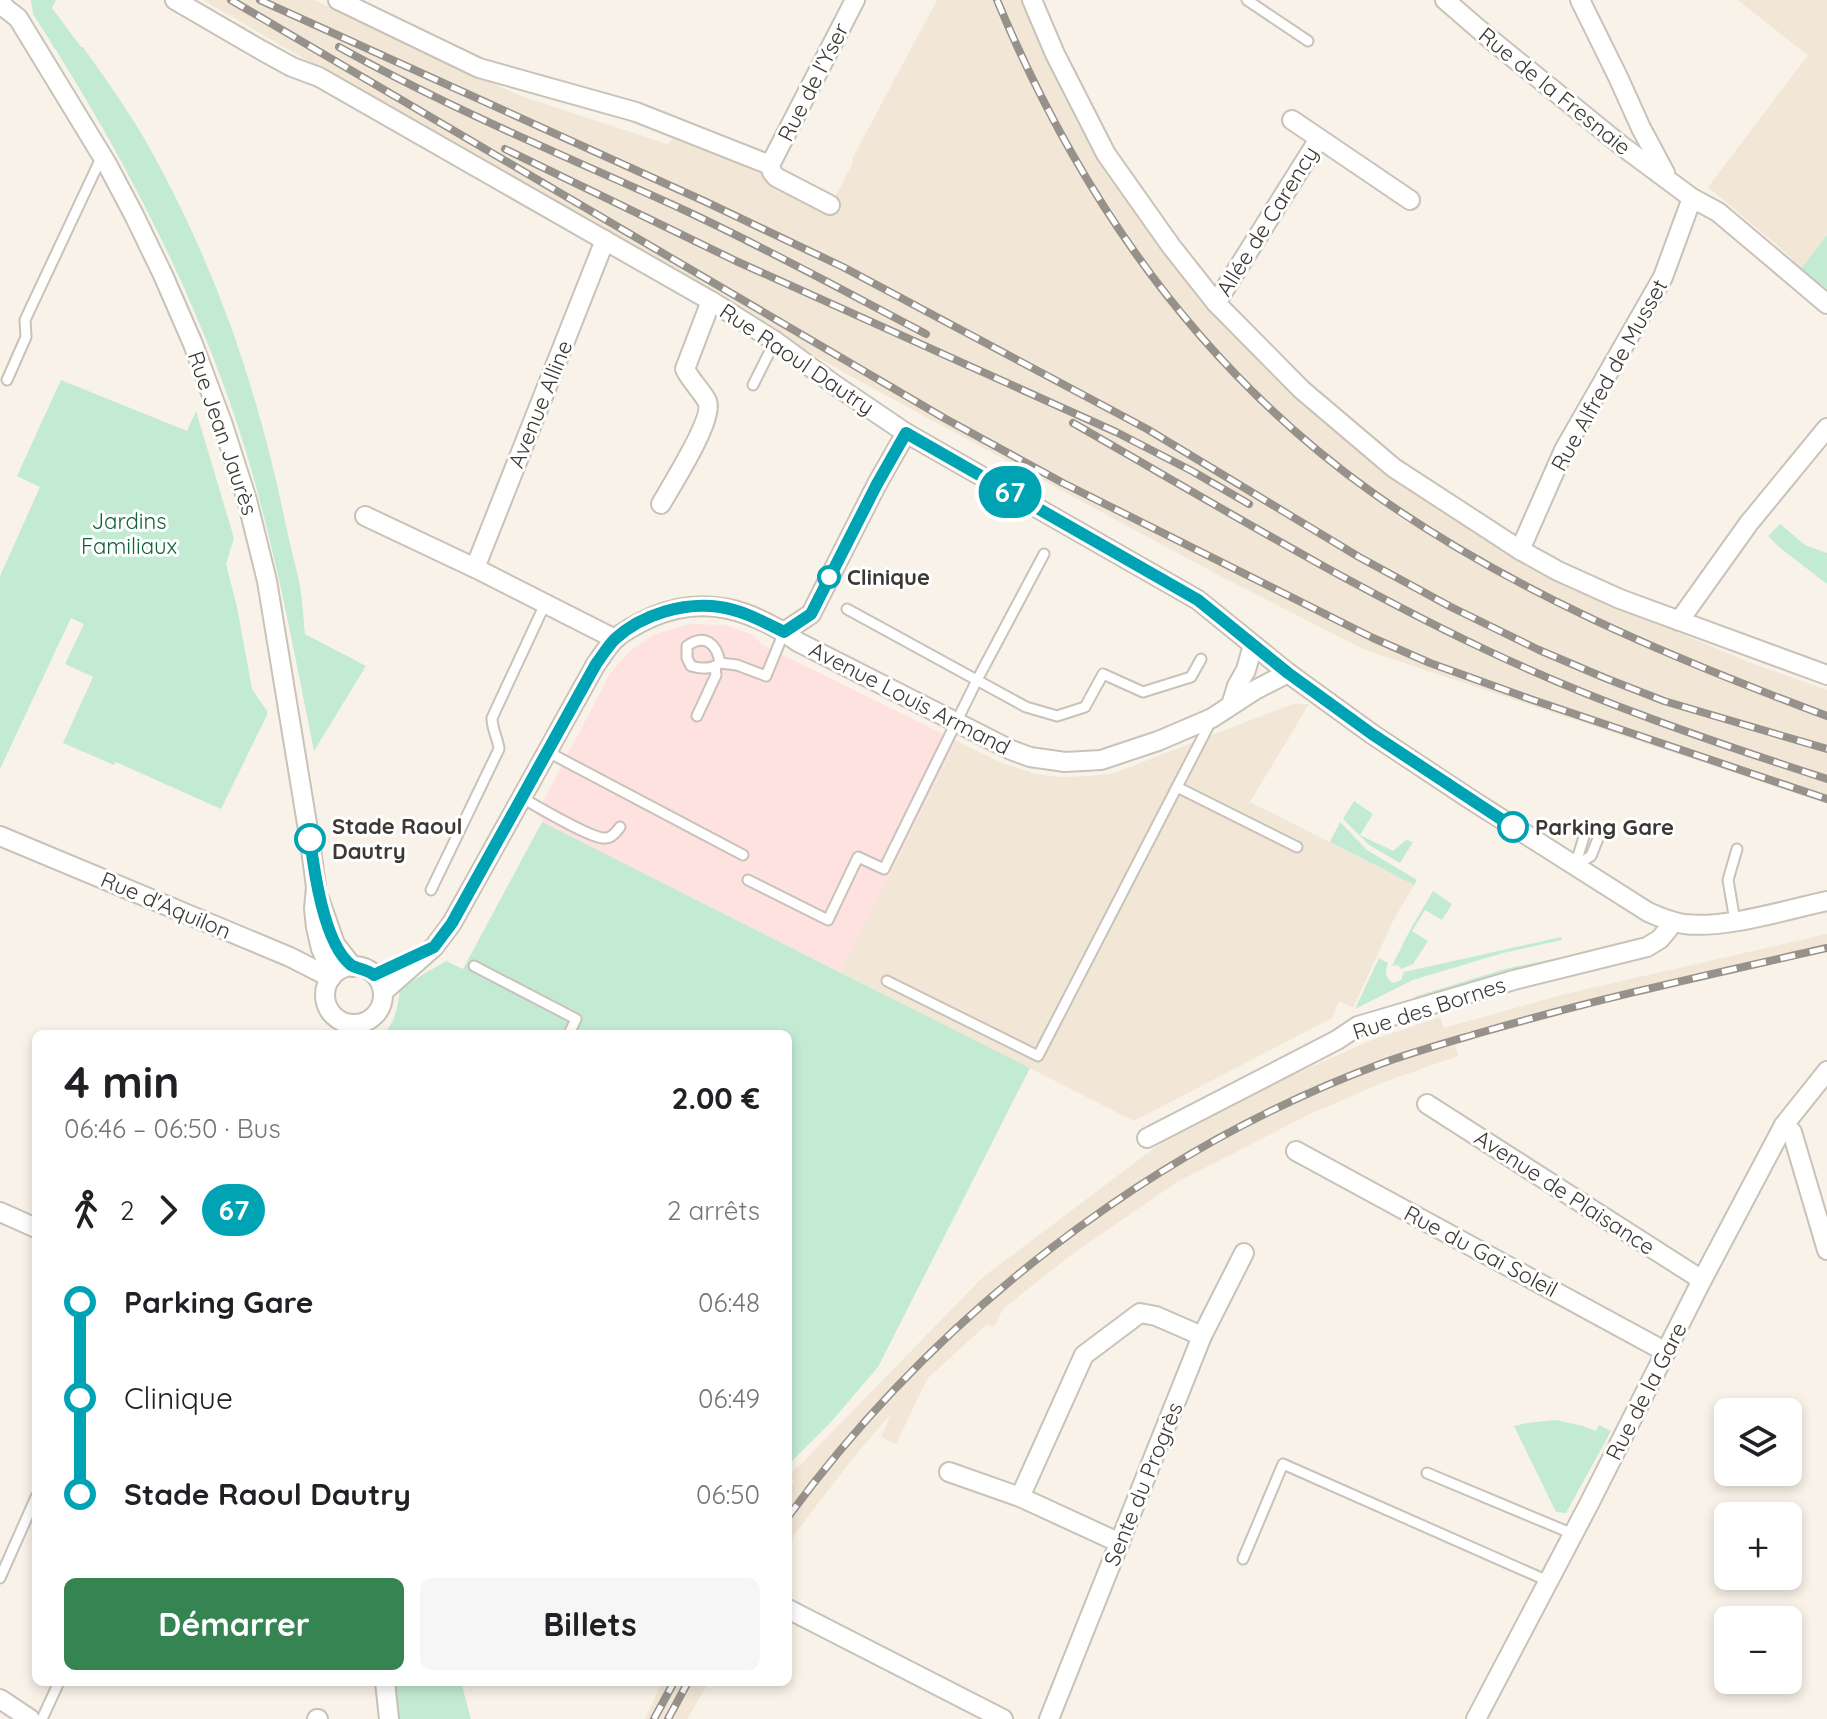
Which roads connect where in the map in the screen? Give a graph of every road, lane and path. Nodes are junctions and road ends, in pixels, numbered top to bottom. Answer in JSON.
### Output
{"nodes":[{"id":1,"x":0,"y":0,"type":"edge"},
{"id":2,"x":175,"y":0,"type":"edge"},
{"id":3,"x":338,"y":0,"type":"edge"},
{"id":4,"x":855,"y":0,"type":"edge"},
{"id":5,"x":1032,"y":0,"type":"edge"},
{"id":6,"x":1247,"y":0,"type":"edge"},
{"id":7,"x":1445,"y":0,"type":"edge"},
{"id":8,"x":1580,"y":0,"type":"edge"},
{"id":9,"x":19,"y":9,"type":"edge"},
{"id":10,"x":1308,"y":41,"type":"dead end"},
{"id":11,"x":1292,"y":120,"type":"dead end"},
{"id":12,"x":1319,"y":139,"type":"junction"},
{"id":13,"x":102,"y":156,"type":"junction"},
{"id":14,"x":770,"y":165,"type":"junction"},
{"id":15,"x":1668,"y":179,"type":"junction"},
{"id":16,"x":1692,"y":198,"type":"junction"},
{"id":17,"x":1410,"y":200,"type":"dead end"},
{"id":18,"x":830,"y":205,"type":"dead end"},
{"id":19,"x":605,"y":240,"type":"junction"},
{"id":20,"x":711,"y":301,"type":"junction"},
{"id":21,"x":1216,"y":303,"type":"junction"},
{"id":22,"x":1827,"y":304,"type":"edge"},
{"id":23,"x":775,"y":341,"type":"junction"},
{"id":24,"x":7,"y":380,"type":"dead end"},
{"id":25,"x":753,"y":385,"type":"dead end"},
{"id":26,"x":1827,"y":428,"type":"edge"},
{"id":27,"x":906,"y":433,"type":"junction"},
{"id":28,"x":661,"y":504,"type":"dead end"},
{"id":29,"x":365,"y":516,"type":"dead end"},
{"id":30,"x":1520,"y":550,"type":"junction"},
{"id":31,"x":1044,"y":554,"type":"dead end"},
{"id":32,"x":475,"y":568,"type":"junction"},
{"id":33,"x":545,"y":604,"type":"junction"},
{"id":34,"x":847,"y":609,"type":"dead end"},
{"id":35,"x":811,"y":614,"type":"junction"},
{"id":36,"x":1679,"y":621,"type":"junction"},
{"id":37,"x":784,"y":632,"type":"junction"},
{"id":38,"x":615,"y":639,"type":"junction"},
{"id":39,"x":1253,"y":645,"type":"junction"},
{"id":40,"x":816,"y":651,"type":"junction"},
{"id":41,"x":1201,"y":659,"type":"dead end"},
{"id":42,"x":1288,"y":673,"type":"junction"},
{"id":43,"x":1827,"y":675,"type":"edge"},
{"id":44,"x":977,"y":680,"type":"junction"},
{"id":45,"x":1231,"y":705,"type":"junction"},
{"id":46,"x":697,"y":716,"type":"dead end"},
{"id":47,"x":1212,"y":718,"type":"junction"},
{"id":48,"x":957,"y":721,"type":"junction"},
{"id":49,"x":548,"y":752,"type":"junction"},
{"id":50,"x":1177,"y":787,"type":"junction"},
{"id":51,"x":522,"y":798,"type":"junction"},
{"id":52,"x":620,"y":827,"type":"dead end"},
{"id":53,"x":1587,"y":827,"type":"dead end"},
{"id":54,"x":1601,"y":831,"type":"dead end"},
{"id":55,"x":0,"y":836,"type":"edge"},
{"id":56,"x":1297,"y":847,"type":"dead end"},
{"id":57,"x":1737,"y":849,"type":"dead end"},
{"id":58,"x":743,"y":855,"type":"dead end"},
{"id":59,"x":1575,"y":866,"type":"junction"},
{"id":60,"x":748,"y":880,"type":"dead end"},
{"id":61,"x":316,"y":887,"type":"junction"},
{"id":62,"x":431,"y":890,"type":"dead end"},
{"id":63,"x":1827,"y":901,"type":"edge"},
{"id":64,"x":1735,"y":921,"type":"junction"},
{"id":65,"x":1674,"y":922,"type":"junction"},
{"id":66,"x":316,"y":927,"type":"junction"},
{"id":67,"x":434,"y":947,"type":"junction"},
{"id":68,"x":290,"y":957,"type":"junction"},
{"id":69,"x":474,"y":966,"type":"dead end"},
{"id":70,"x":353,"y":967,"type":"junction"},
{"id":71,"x":374,"y":975,"type":"junction"},
{"id":72,"x":332,"y":976,"type":"junction"},
{"id":73,"x":887,"y":981,"type":"dead end"},
{"id":74,"x":383,"y":992,"type":"junction"},
{"id":75,"x":335,"y":1026,"type":"edge"},
{"id":76,"x":356,"y":1029,"type":"edge"},
{"id":77,"x":571,"y":1030,"type":"edge"},
{"id":78,"x":1827,"y":1071,"type":"edge"},
{"id":79,"x":1427,"y":1104,"type":"dead end"},
{"id":80,"x":1784,"y":1125,"type":"junction"},
{"id":81,"x":1147,"y":1138,"type":"dead end"},
{"id":82,"x":1296,"y":1151,"type":"dead end"},
{"id":83,"x":0,"y":1212,"type":"edge"},
{"id":84,"x":32,"y":1226,"type":"edge"},
{"id":85,"x":1827,"y":1250,"type":"edge"},
{"id":86,"x":1244,"y":1253,"type":"dead end"},
{"id":87,"x":1702,"y":1280,"type":"junction"},
{"id":88,"x":1202,"y":1336,"type":"junction"},
{"id":89,"x":1666,"y":1352,"type":"junction"},
{"id":90,"x":949,"y":1472,"type":"dead end"},
{"id":91,"x":1427,"y":1473,"type":"dead end"},
{"id":92,"x":1020,"y":1497,"type":"junction"},
{"id":93,"x":32,"y":1506,"type":"edge"},
{"id":94,"x":1573,"y":1534,"type":"junction"},
{"id":95,"x":1120,"y":1543,"type":"junction"},
{"id":96,"x":1243,"y":1559,"type":"dead end"},
{"id":97,"x":0,"y":1578,"type":"edge"},
{"id":98,"x":1548,"y":1581,"type":"junction"},
{"id":99,"x":792,"y":1611,"type":"edge"},
{"id":100,"x":57,"y":1686,"type":"edge"},
{"id":101,"x":385,"y":1686,"type":"edge"},
{"id":102,"x":0,"y":1699,"type":"edge"},
{"id":103,"x":30,"y":1719,"type":"edge"},
{"id":104,"x":42,"y":1719,"type":"edge"},
{"id":105,"x":389,"y":1719,"type":"edge"},
{"id":106,"x":1003,"y":1719,"type":"edge"},
{"id":107,"x":1049,"y":1719,"type":"edge"},
{"id":108,"x":1476,"y":1719,"type":"edge"}],
"edges":[{"from":1,"to":9,"type":"street","name":"Rue Jean Jaurès"},
{"from":2,"to":19,"type":"street","name":"Rue Raoul Dautry"},
{"from":3,"to":14,"type":"street"},
{"from":4,"to":14,"type":"street","name":"Rue de l'Yser"},
{"from":5,"to":21,"type":"street"},
{"from":6,"to":10,"type":"lane"},
{"from":7,"to":15,"type":"street","name":"Rue de la Fresnaie"},
{"from":8,"to":15,"type":"street"},
{"from":9,"to":13,"type":"street","name":"Rue Jean Jaurès"},
{"from":11,"to":12,"type":"street"},
{"from":12,"to":17,"type":"street"},
{"from":12,"to":21,"type":"street","name":"Allée de Carency"},
{"from":13,"to":24,"type":"lane"},
{"from":13,"to":61,"type":"street","name":"Rue Jean Jaurès"},
{"from":14,"to":18,"type":"street"},
{"from":15,"to":16,"type":"street","name":"Rue de la Fresnaie"},
{"from":16,"to":22,"type":"street","name":"Rue de la Fresnaie"},
{"from":16,"to":30,"type":"street","name":"Rue Alfred de Musset"},
{"from":19,"to":20,"type":"street","name":"Rue Raoul Dautry"},
{"from":19,"to":32,"type":"street","name":"Avenue Alline"},
{"from":20,"to":23,"type":"street","name":"Rue Raoul Dautry"},
{"from":20,"to":28,"type":"street"},
{"from":21,"to":30,"type":"street"},
{"from":23,"to":25,"type":"lane"},
{"from":23,"to":27,"type":"street","name":"Rue Raoul Dautry"},
{"from":26,"to":36,"type":"street"},
{"from":27,"to":35,"type":"street"},
{"from":27,"to":39,"type":"street","name":"Rue Raoul Dautry"},
{"from":29,"to":32,"type":"street"},
{"from":30,"to":36,"type":"street"},
{"from":31,"to":44,"type":"lane"},
{"from":32,"to":33,"type":"street"},
{"from":33,"to":38,"type":"street"},
{"from":33,"to":62,"type":"lane"},
{"from":34,"to":44,"type":"lane"},
{"from":35,"to":37,"type":"street"},
{"from":35,"to":40,"type":"street"},
{"from":36,"to":43,"type":"street"},
{"from":37,"to":38,"type":"street","name":"Avenue Louis Armand"},
{"from":37,"to":40,"type":"street","name":"Avenue Louis Armand"},
{"from":37,"to":46,"type":"lane"},
{"from":38,"to":49,"type":"street","name":"Avenue Louis Armand"},
{"from":39,"to":42,"type":"street","name":"Rue Raoul Dautry"},
{"from":39,"to":45,"type":"street"},
{"from":40,"to":48,"type":"street","name":"Avenue Louis Armand"},
{"from":41,"to":44,"type":"lane"},
{"from":42,"to":45,"type":"street","name":"Avenue Louis Armand"},
{"from":42,"to":59,"type":"street","name":"Rue Raoul Dautry"},
{"from":44,"to":48,"type":"lane"},
{"from":45,"to":47,"type":"street","name":"Avenue Louis Armand"},
{"from":47,"to":48,"type":"street","name":"Avenue Louis Armand"},
{"from":47,"to":50,"type":"lane"},
{"from":48,"to":60,"type":"lane"},
{"from":49,"to":51,"type":"street","name":"Avenue Louis Armand"},
{"from":49,"to":58,"type":"lane"},
{"from":50,"to":56,"type":"lane"},
{"from":50,"to":73,"type":"lane"},
{"from":51,"to":52,"type":"lane"},
{"from":51,"to":67,"type":"street","name":"Avenue Louis Armand"},
{"from":53,"to":59,"type":"lane"},
{"from":54,"to":59,"type":"lane"},
{"from":55,"to":68,"type":"street","name":"Rue d'Aquilon"},
{"from":57,"to":64,"type":"lane"},
{"from":59,"to":65,"type":"street","name":"Rue Raoul Dautry"},
{"from":61,"to":66,"type":"street","name":"Rue Jean Jaurès"},
{"from":61,"to":70,"type":"street","name":"Rue Jean Jaurès"},
{"from":63,"to":64,"type":"street","name":"Rue Raoul Dautry"},
{"from":64,"to":65,"type":"street","name":"Rue Raoul Dautry"},
{"from":65,"to":81,"type":"street","name":"Rue des Bornes"},
{"from":66,"to":68,"type":"street"},
{"from":66,"to":72,"type":"street","name":"Rue Jean Jaurès"},
{"from":67,"to":71,"type":"street"},
{"from":67,"to":74,"type":"street","name":"Avenue Louis Armand"},
{"from":68,"to":72,"type":"street","name":"Rue d'Aquilon"},
{"from":69,"to":77,"type":"lane"},
{"from":70,"to":71,"type":"street"},
{"from":70,"to":72,"type":"street"},
{"from":71,"to":74,"type":"street"},
{"from":72,"to":75,"type":"street"},
{"from":74,"to":76,"type":"street"},
{"from":75,"to":76,"type":"street"},
{"from":78,"to":80,"type":"street","name":"Rue de la Gare"},
{"from":79,"to":87,"type":"street","name":"Avenue de Plaisance"},
{"from":80,"to":85,"type":"street"},
{"from":80,"to":87,"type":"street","name":"Rue de la Gare"},
{"from":82,"to":89,"type":"street","name":"Rue du Gai Soleil"},
{"from":83,"to":84,"type":"street"},
{"from":86,"to":88,"type":"street","name":"Sente du Progrès"},
{"from":87,"to":89,"type":"street","name":"Rue de la Gare"},
{"from":88,"to":92,"type":"street"},
{"from":88,"to":95,"type":"street","name":"Sente du Progrès"},
{"from":89,"to":94,"type":"street","name":"Rue de la Gare"},
{"from":90,"to":92,"type":"street"},
{"from":91,"to":94,"type":"lane"},
{"from":92,"to":95,"type":"street"},
{"from":93,"to":97,"type":"lane"},
{"from":94,"to":98,"type":"street","name":"Rue de la Gare"},
{"from":95,"to":107,"type":"street","name":"Sente du Progrès"},
{"from":96,"to":98,"type":"lane"},
{"from":98,"to":108,"type":"street","name":"Rue de la Gare"},
{"from":99,"to":106,"type":"street"},
{"from":100,"to":104,"type":"lane"},
{"from":101,"to":105,"type":"street"},
{"from":102,"to":103,"type":"street"}]}
